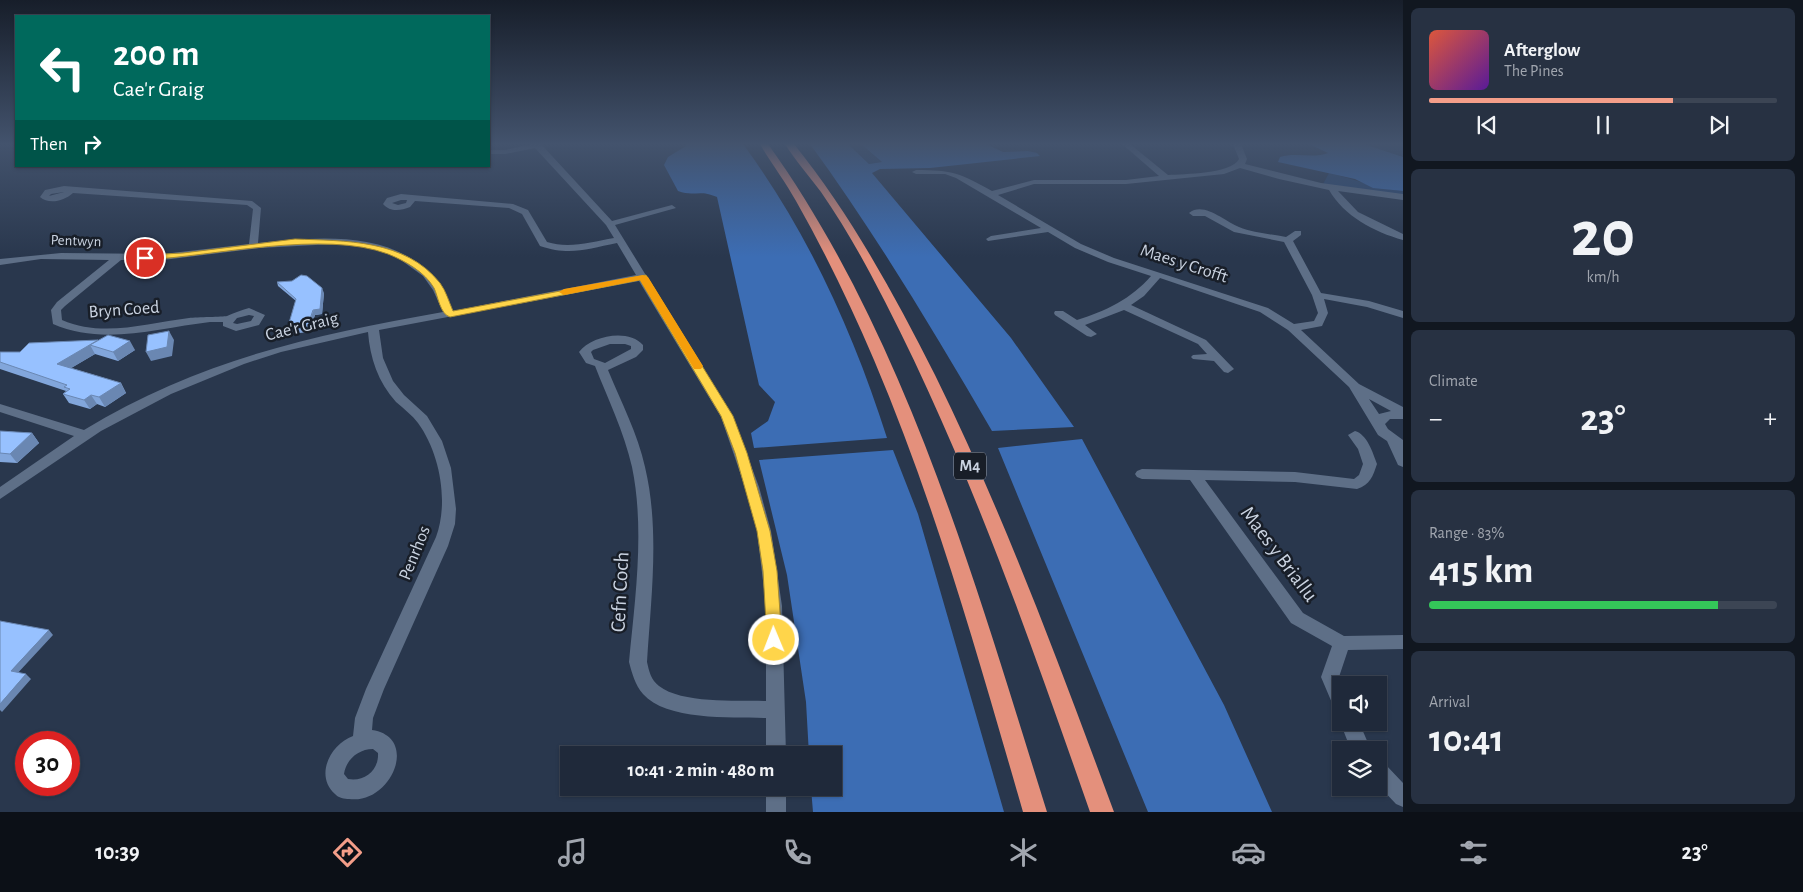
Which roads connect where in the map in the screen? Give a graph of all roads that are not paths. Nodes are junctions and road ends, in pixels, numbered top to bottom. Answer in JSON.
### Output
{"nodes":[{"id":1,"x":571,"y":182,"type":"edge"},
{"id":2,"x":791,"y":182,"type":"edge"},
{"id":3,"x":816,"y":182,"type":"edge"},
{"id":4,"x":970,"y":182,"type":"edge"},
{"id":5,"x":1127,"y":182,"type":"edge"},
{"id":6,"x":1295,"y":182,"type":"edge"},
{"id":7,"x":67,"y":190,"type":"dead end"},
{"id":8,"x":1334,"y":190,"type":"junction"},
{"id":9,"x":992,"y":194,"type":"junction"},
{"id":10,"x":1403,"y":197,"type":"edge"},
{"id":11,"x":411,"y":199,"type":"dead end"},
{"id":12,"x":672,"y":208,"type":"dead end"},
{"id":13,"x":1193,"y":214,"type":"dead end"},
{"id":14,"x":610,"y":224,"type":"junction"},
{"id":15,"x":1051,"y":229,"type":"junction"},
{"id":16,"x":983,"y":232,"type":"dead end"},
{"id":17,"x":1298,"y":233,"type":"dead end"},
{"id":18,"x":1403,"y":237,"type":"edge"},
{"id":19,"x":620,"y":240,"type":"junction"},
{"id":20,"x":992,"y":240,"type":"junction"},
{"id":21,"x":1288,"y":240,"type":"junction"},
{"id":22,"x":253,"y":246,"type":"junction"},
{"id":23,"x":999,"y":247,"type":"dead end"},
{"id":24,"x":119,"y":257,"type":"junction"},
{"id":25,"x":0,"y":262,"type":"edge"},
{"id":26,"x":1158,"y":274,"type":"junction"},
{"id":27,"x":643,"y":277,"type":"junction"},
{"id":28,"x":1317,"y":295,"type":"junction"},
{"id":29,"x":1125,"y":306,"type":"junction"},
{"id":30,"x":1059,"y":313,"type":"dead end"},
{"id":31,"x":450,"y":314,"type":"junction"},
{"id":32,"x":1403,"y":315,"type":"edge"},
{"id":33,"x":229,"y":319,"type":"dead end"},
{"id":34,"x":1076,"y":324,"type":"junction"},
{"id":35,"x":1292,"y":328,"type":"junction"},
{"id":36,"x":373,"y":329,"type":"junction"},
{"id":37,"x":1090,"y":334,"type":"dead end"},
{"id":38,"x":1197,"y":357,"type":"dead end"},
{"id":39,"x":1217,"y":358,"type":"junction"},
{"id":40,"x":602,"y":369,"type":"dead end"},
{"id":41,"x":1228,"y":370,"type":"dead end"},
{"id":42,"x":1354,"y":385,"type":"junction"},
{"id":43,"x":0,"y":408,"type":"edge"},
{"id":44,"x":1403,"y":414,"type":"edge"},
{"id":45,"x":1380,"y":424,"type":"junction"},
{"id":46,"x":87,"y":435,"type":"junction"},
{"id":47,"x":1355,"y":435,"type":"dead end"},
{"id":48,"x":1398,"y":444,"type":"edge"},
{"id":49,"x":1403,"y":462,"type":"edge"},
{"id":50,"x":1142,"y":474,"type":"dead end"},
{"id":51,"x":1195,"y":476,"type":"junction"},
{"id":52,"x":0,"y":494,"type":"edge"},
{"id":53,"x":1403,"y":642,"type":"edge"},
{"id":54,"x":1342,"y":643,"type":"junction"},
{"id":55,"x":1332,"y":682,"type":"edge"},
{"id":56,"x":776,"y":710,"type":"junction"},
{"id":57,"x":362,"y":741,"type":"dead end"},
{"id":58,"x":776,"y":746,"type":"edge"},
{"id":59,"x":1387,"y":780,"type":"edge"},
{"id":60,"x":776,"y":796,"type":"edge"},
{"id":61,"x":1403,"y":797,"type":"edge"},
{"id":62,"x":776,"y":812,"type":"edge"},
{"id":63,"x":1035,"y":812,"type":"edge"},
{"id":64,"x":1102,"y":812,"type":"edge"}],
"edges":[{"from":1,"to":14,"type":"street"},
{"from":2,"to":63,"type":"highway","number":"M4"},
{"from":3,"to":64,"type":"highway","number":"M4"},
{"from":4,"to":9,"type":"street","name":"Maes y Crofft"},
{"from":5,"to":9,"type":"street"},
{"from":6,"to":8,"type":"street"},
{"from":7,"to":22,"type":"street"},
{"from":8,"to":10,"type":"street"},
{"from":8,"to":18,"type":"street"},
{"from":9,"to":15,"type":"street","name":"Maes y Crofft"},
{"from":11,"to":19,"type":"street"},
{"from":12,"to":14,"type":"street"},
{"from":13,"to":21,"type":"street"},
{"from":14,"to":19,"type":"street"},
{"from":15,"to":20,"type":"street"},
{"from":15,"to":26,"type":"street","name":"Maes y Crofft"},
{"from":16,"to":20,"type":"street"},
{"from":17,"to":21,"type":"street"},
{"from":19,"to":27,"type":"street"},
{"from":20,"to":23,"type":"street"},
{"from":21,"to":28,"type":"street"},
{"from":22,"to":24,"type":"street","name":"Pentwyn"},
{"from":22,"to":31,"type":"street","name":"Pentwyn"},
{"from":24,"to":25,"type":"street","name":"Pentwyn"},
{"from":24,"to":33,"type":"street","name":"Bryn Coed"},
{"from":26,"to":29,"type":"street"},
{"from":26,"to":35,"type":"street","name":"Maes y Crofft"},
{"from":27,"to":31,"type":"street","name":"Cae'r Graig"},
{"from":27,"to":56,"type":"street"},
{"from":28,"to":32,"type":"street"},
{"from":28,"to":35,"type":"street"},
{"from":29,"to":34,"type":"street"},
{"from":29,"to":39,"type":"street"},
{"from":30,"to":34,"type":"street"},
{"from":31,"to":36,"type":"street","name":"Cae'r Graig"},
{"from":34,"to":37,"type":"street"},
{"from":35,"to":42,"type":"street","name":"Maes y Crofft"},
{"from":36,"to":46,"type":"street","name":"Cae'r Graig"},
{"from":36,"to":57,"type":"street","name":"Penrhos"},
{"from":38,"to":39,"type":"street"},
{"from":39,"to":41,"type":"street"},
{"from":40,"to":56,"type":"street","name":"Cefn Coch"},
{"from":42,"to":44,"type":"street","name":"Maes y Crofft"},
{"from":42,"to":45,"type":"street","name":"Maes y Crofft"},
{"from":43,"to":46,"type":"street"},
{"from":44,"to":45,"type":"street"},
{"from":45,"to":48,"type":"street","name":"Maes y Crofft"},
{"from":46,"to":52,"type":"street","name":"Cae'r Graig"},
{"from":47,"to":51,"type":"street"},
{"from":48,"to":49,"type":"street","name":"Maes y Crofft"},
{"from":50,"to":51,"type":"street"},
{"from":51,"to":54,"type":"street","name":"Maes y Briallu"},
{"from":53,"to":54,"type":"street"},
{"from":54,"to":55,"type":"street"},
{"from":56,"to":58,"type":"street"},
{"from":59,"to":61,"type":"street"},
{"from":60,"to":62,"type":"street"}]}
